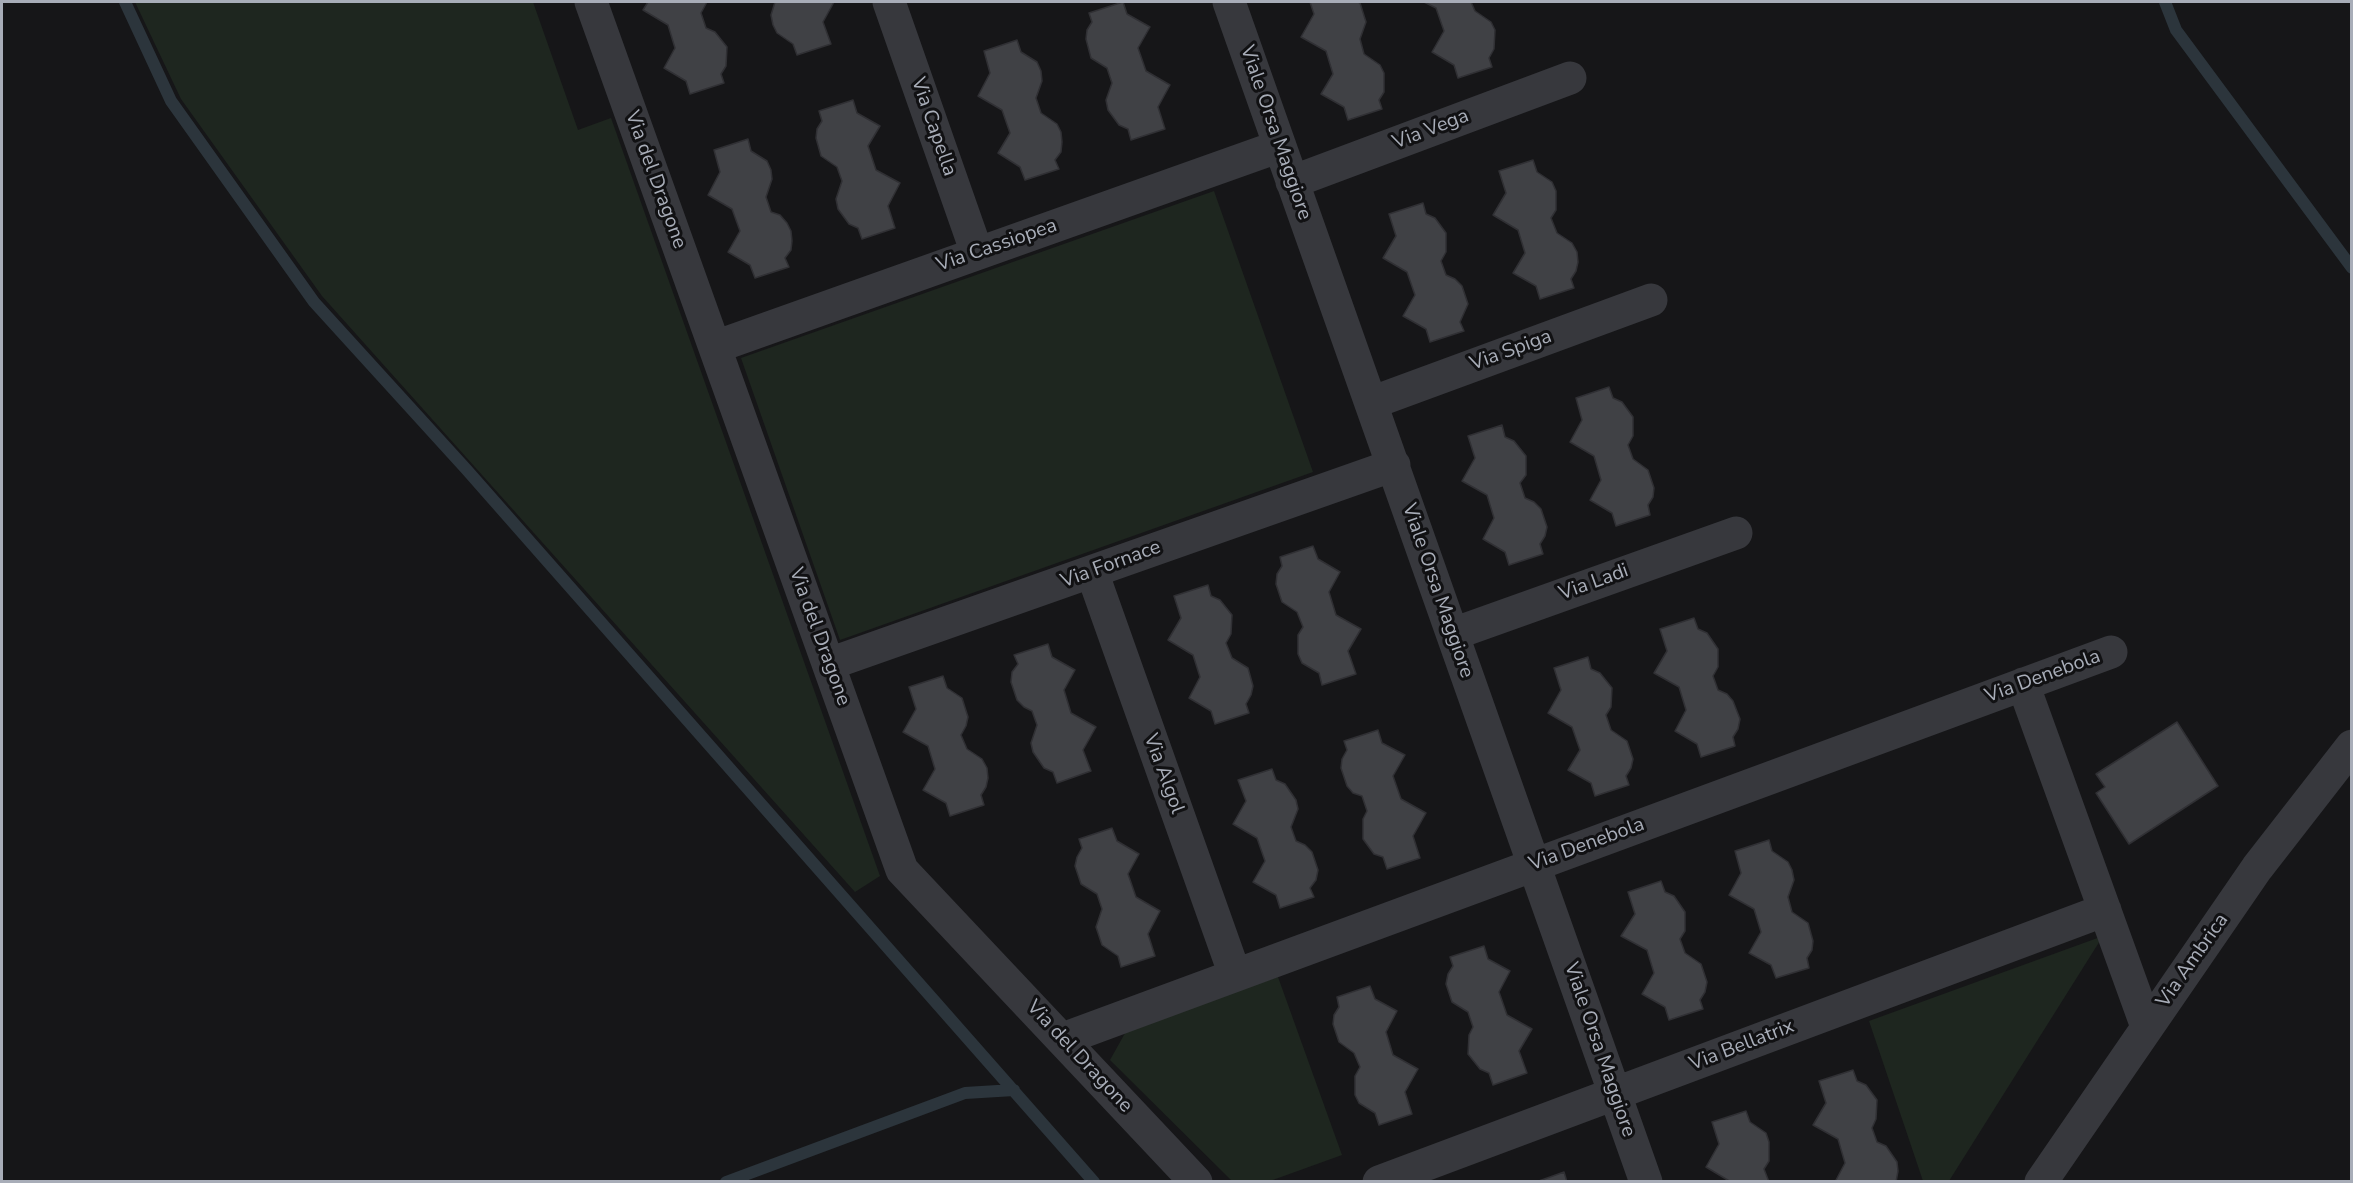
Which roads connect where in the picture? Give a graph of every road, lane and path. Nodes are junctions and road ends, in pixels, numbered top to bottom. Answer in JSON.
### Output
{"nodes":[{"id":1,"x":591,"y":2,"type":"edge"},
{"id":2,"x":889,"y":2,"type":"edge"},
{"id":3,"x":1229,"y":2,"type":"edge"},
{"id":4,"x":1570,"y":78,"type":"dead end"},
{"id":5,"x":1280,"y":146,"type":"junction"},
{"id":6,"x":1292,"y":182,"type":"junction"},
{"id":7,"x":977,"y":253,"type":"junction"},
{"id":8,"x":1651,"y":300,"type":"dead end"},
{"id":9,"x":715,"y":347,"type":"junction"},
{"id":10,"x":1371,"y":403,"type":"junction"},
{"id":11,"x":1394,"y":465,"type":"junction"},
{"id":12,"x":1736,"y":533,"type":"dead end"},
{"id":13,"x":1092,"y":572,"type":"junction"},
{"id":14,"x":1453,"y":634,"type":"junction"},
{"id":15,"x":2111,"y":652,"type":"dead end"},
{"id":16,"x":829,"y":664,"type":"junction"},
{"id":17,"x":2023,"y":684,"type":"junction"},
{"id":18,"x":2352,"y":746,"type":"edge"},
{"id":19,"x":1534,"y":865,"type":"junction"},
{"id":20,"x":2105,"y":910,"type":"junction"},
{"id":21,"x":1235,"y":975,"type":"junction"},
{"id":22,"x":2147,"y":1027,"type":"junction"},
{"id":23,"x":1063,"y":1039,"type":"junction"},
{"id":24,"x":1615,"y":1094,"type":"junction"},
{"id":25,"x":1196,"y":1182,"type":"edge"},
{"id":26,"x":1379,"y":1182,"type":"edge"},
{"id":27,"x":1646,"y":1182,"type":"edge"},
{"id":28,"x":2041,"y":1182,"type":"edge"}],
"edges":[{"from":1,"to":9,"type":"street","name":"Via del Dragone"},
{"from":2,"to":7,"type":"street","name":"Via Capella"},
{"from":3,"to":5,"type":"street","name":"Viale Orsa Maggiore"},
{"from":4,"to":6,"type":"street","name":"Via Vega"},
{"from":5,"to":6,"type":"street","name":"Viale Orsa Maggiore"},
{"from":5,"to":7,"type":"street","name":"Via Cassiopea"},
{"from":6,"to":10,"type":"street","name":"Viale Orsa Maggiore"},
{"from":7,"to":9,"type":"street","name":"Via Cassiopea"},
{"from":8,"to":10,"type":"street","name":"Via Spiga"},
{"from":9,"to":16,"type":"street","name":"Via del Dragone"},
{"from":10,"to":11,"type":"street","name":"Viale Orsa Maggiore"},
{"from":11,"to":13,"type":"street","name":"Via Fornace"},
{"from":11,"to":14,"type":"street","name":"Viale Orsa Maggiore"},
{"from":12,"to":14,"type":"street","name":"Via Ladi"},
{"from":13,"to":16,"type":"street","name":"Via Fornace"},
{"from":13,"to":21,"type":"street","name":"Via Algol"},
{"from":14,"to":19,"type":"street","name":"Viale Orsa Maggiore"},
{"from":15,"to":17,"type":"street","name":"Via Denebola"},
{"from":16,"to":23,"type":"street","name":"Via del Dragone"},
{"from":17,"to":19,"type":"street","name":"Via Denebola"},
{"from":17,"to":20,"type":"street"},
{"from":18,"to":22,"type":"street","name":"Via Ambrica"},
{"from":19,"to":21,"type":"street","name":"Via Denebola"},
{"from":19,"to":24,"type":"street","name":"Viale Orsa Maggiore"},
{"from":20,"to":22,"type":"street"},
{"from":20,"to":24,"type":"street","name":"Via Bellatrix"},
{"from":21,"to":23,"type":"street","name":"Via Denebola"},
{"from":22,"to":28,"type":"street","name":"Via Ambrica"},
{"from":23,"to":25,"type":"street","name":"Via del Dragone"},
{"from":24,"to":26,"type":"street","name":"Via Bellatrix"},
{"from":24,"to":27,"type":"street","name":"Viale Orsa Maggiore"}]}
